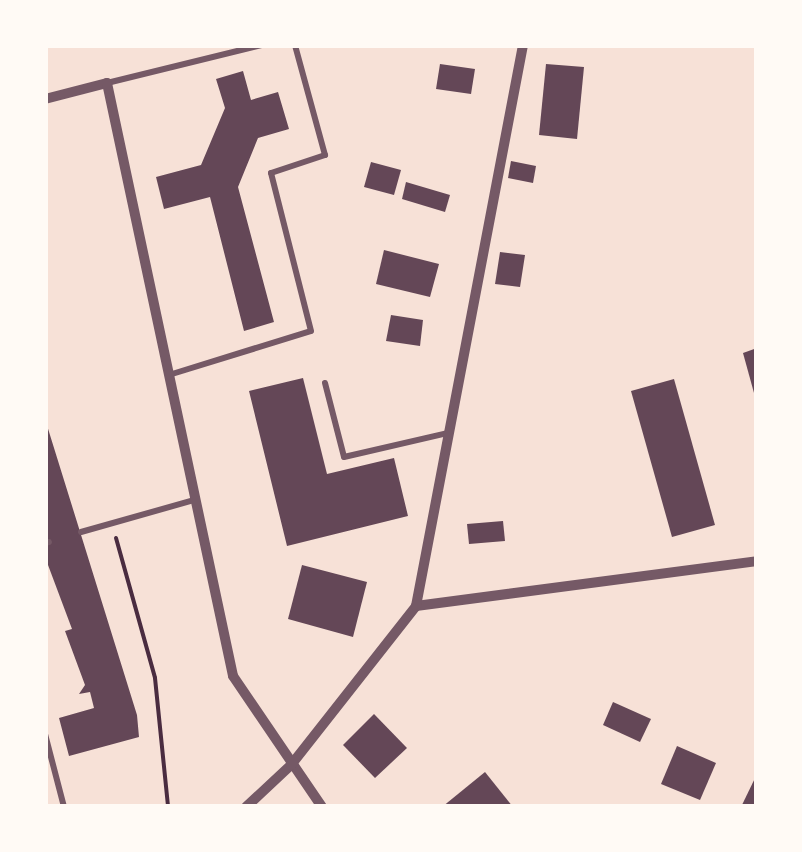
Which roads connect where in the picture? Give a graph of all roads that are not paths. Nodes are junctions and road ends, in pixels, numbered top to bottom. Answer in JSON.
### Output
{"nodes":[{"id":1,"x":262,"y":45,"type":"edge"},
{"id":2,"x":295,"y":45,"type":"edge"},
{"id":3,"x":524,"y":45,"type":"edge"},
{"id":4,"x":107,"y":83,"type":"junction"},
{"id":5,"x":45,"y":98,"type":"edge"},
{"id":6,"x":172,"y":374,"type":"junction"},
{"id":7,"x":324,"y":382,"type":"dead end"},
{"id":8,"x":449,"y":433,"type":"junction"},
{"id":9,"x":194,"y":500,"type":"junction"},
{"id":10,"x":81,"y":532,"type":"dead end"},
{"id":11,"x":757,"y":561,"type":"edge"},
{"id":12,"x":416,"y":606,"type":"junction"},
{"id":13,"x":45,"y":734,"type":"edge"},
{"id":14,"x":291,"y":766,"type":"junction"},
{"id":15,"x":64,"y":807,"type":"edge"},
{"id":16,"x":246,"y":807,"type":"edge"},
{"id":17,"x":322,"y":807,"type":"edge"}],
"edges":[{"from":1,"to":4,"type":"lane"},
{"from":2,"to":6,"type":"lane"},
{"from":3,"to":8,"type":"street"},
{"from":4,"to":5,"type":"street"},
{"from":4,"to":6,"type":"street"},
{"from":6,"to":9,"type":"street"},
{"from":7,"to":8,"type":"lane"},
{"from":8,"to":12,"type":"street"},
{"from":9,"to":10,"type":"lane"},
{"from":9,"to":14,"type":"street"},
{"from":11,"to":12,"type":"street"},
{"from":12,"to":14,"type":"street"},
{"from":13,"to":15,"type":"lane"},
{"from":14,"to":16,"type":"street"},
{"from":14,"to":17,"type":"street"}]}
